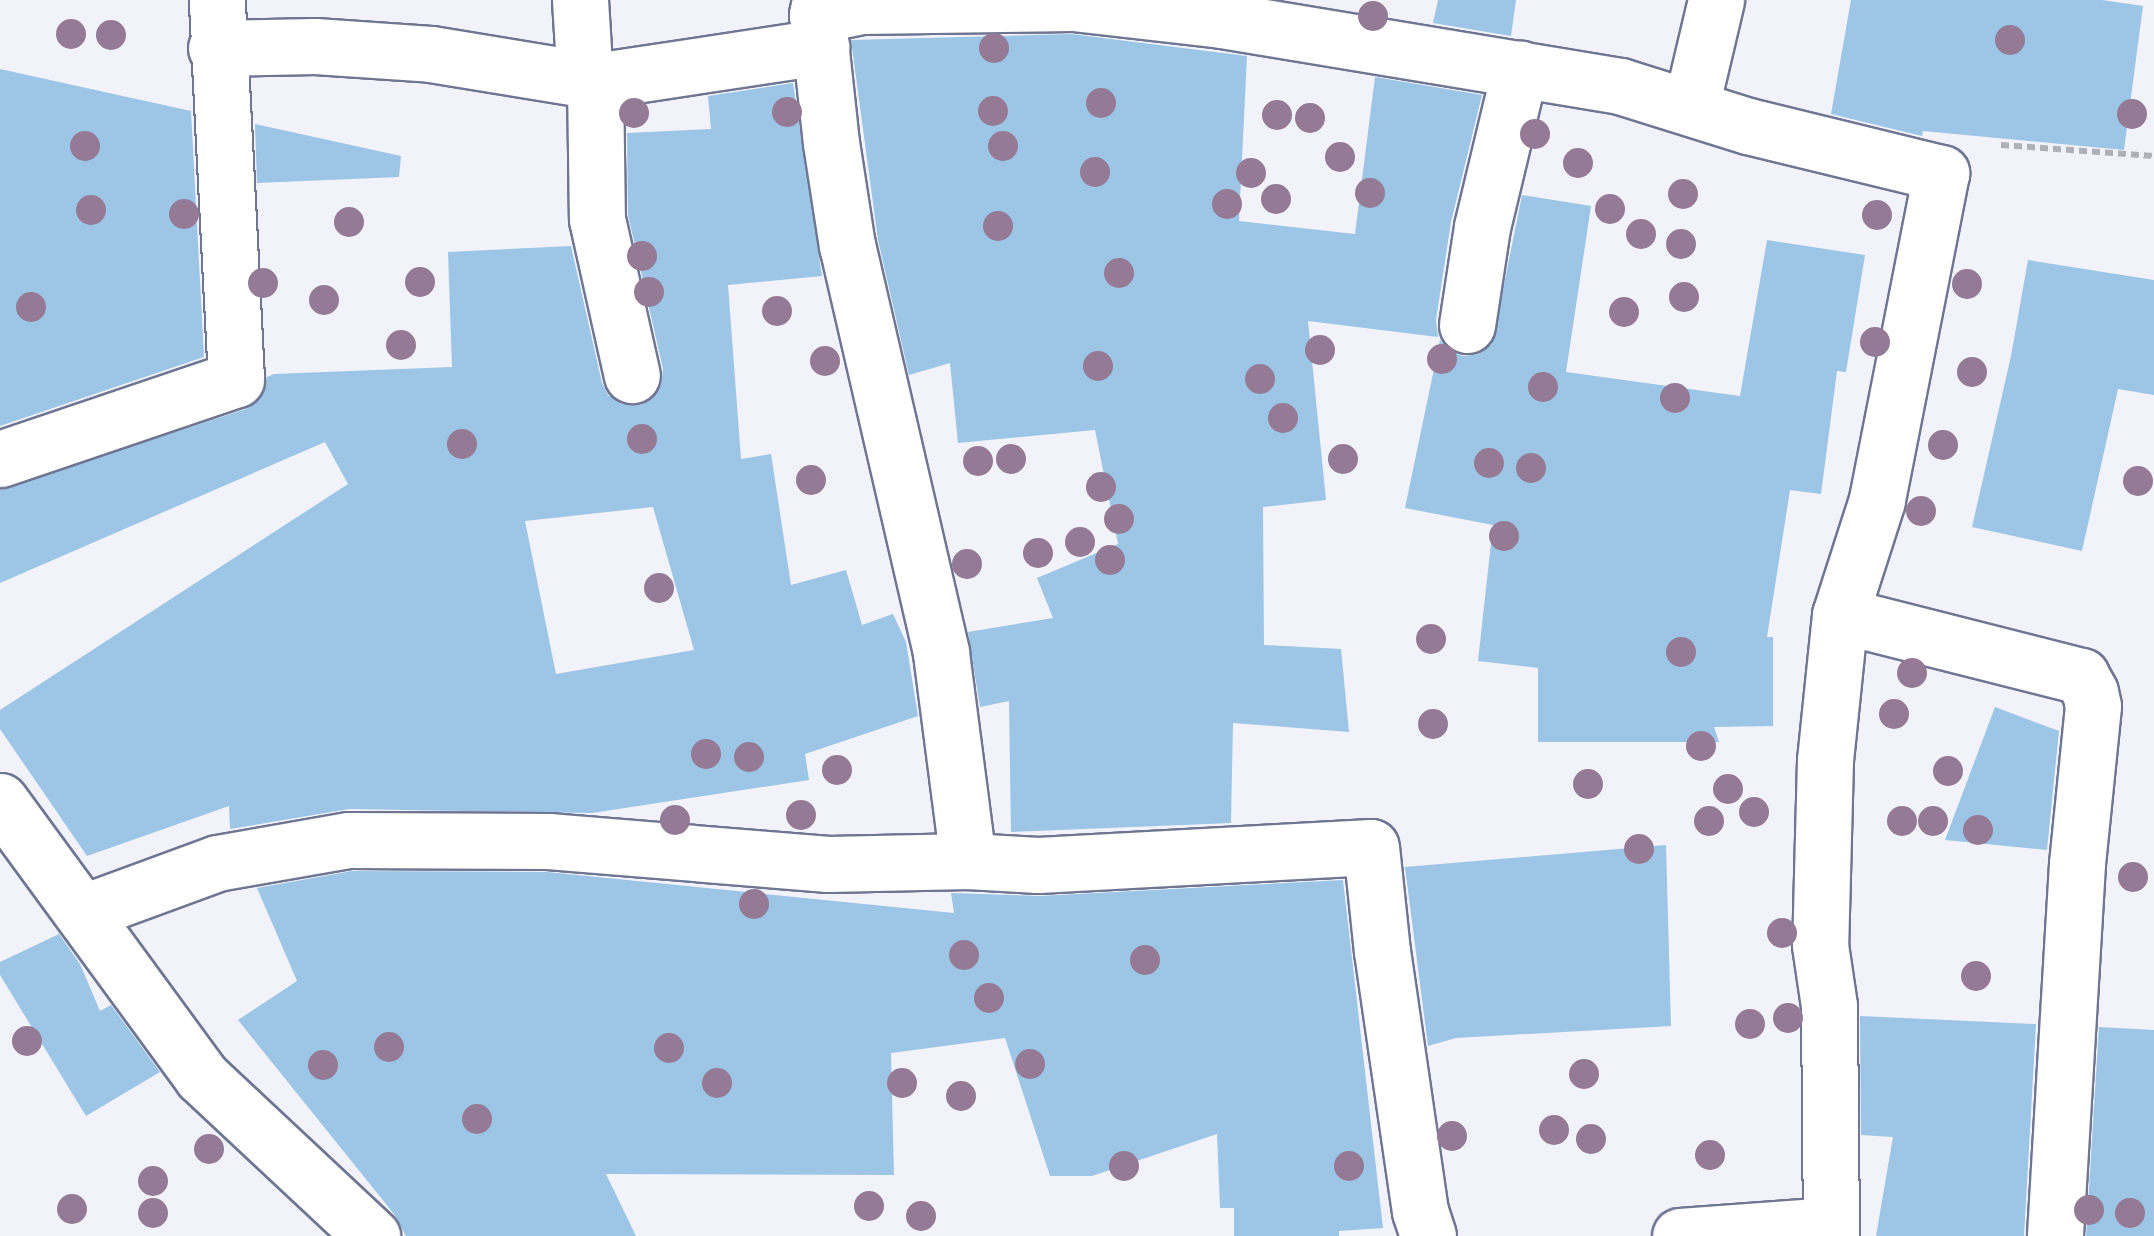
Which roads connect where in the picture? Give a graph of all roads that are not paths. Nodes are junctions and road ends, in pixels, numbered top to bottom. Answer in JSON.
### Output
{"nodes":[{"id":1,"x":580,"y":0,"type":"edge"},
{"id":2,"x":1716,"y":0,"type":"edge"},
{"id":3,"x":819,"y":21,"type":"edge"},
{"id":4,"x":216,"y":24,"type":"edge"},
{"id":5,"x":1520,"y":69,"type":"junction"},
{"id":6,"x":596,"y":81,"type":"junction"},
{"id":7,"x":1691,"y":106,"type":"junction"},
{"id":8,"x":1467,"y":324,"type":"dead end"},
{"id":9,"x":632,"y":374,"type":"dead end"},
{"id":10,"x":0,"y":459,"type":"edge"},
{"id":11,"x":1840,"y":615,"type":"junction"},
{"id":12,"x":0,"y":801,"type":"edge"},
{"id":13,"x":968,"y":861,"type":"junction"},
{"id":14,"x":84,"y":912,"type":"junction"},
{"id":15,"x":1831,"y":1230,"type":"edge"},
{"id":16,"x":372,"y":1236,"type":"edge"},
{"id":17,"x":1428,"y":1236,"type":"edge"},
{"id":18,"x":1680,"y":1236,"type":"edge"},
{"id":19,"x":2055,"y":1236,"type":"edge"}],
"edges":[{"from":1,"to":6,"type":"street"},
{"from":2,"to":7,"type":"street"},
{"from":3,"to":5,"type":"street"},
{"from":3,"to":6,"type":"street"},
{"from":3,"to":13,"type":"street"},
{"from":4,"to":6,"type":"street"},
{"from":4,"to":10,"type":"street"},
{"from":5,"to":7,"type":"street"},
{"from":5,"to":8,"type":"street"},
{"from":6,"to":9,"type":"street"},
{"from":7,"to":11,"type":"street"},
{"from":11,"to":15,"type":"street"},
{"from":11,"to":19,"type":"street"},
{"from":12,"to":14,"type":"street"},
{"from":13,"to":14,"type":"street"},
{"from":13,"to":17,"type":"street"},
{"from":14,"to":16,"type":"street"},
{"from":15,"to":18,"type":"street"}]}
